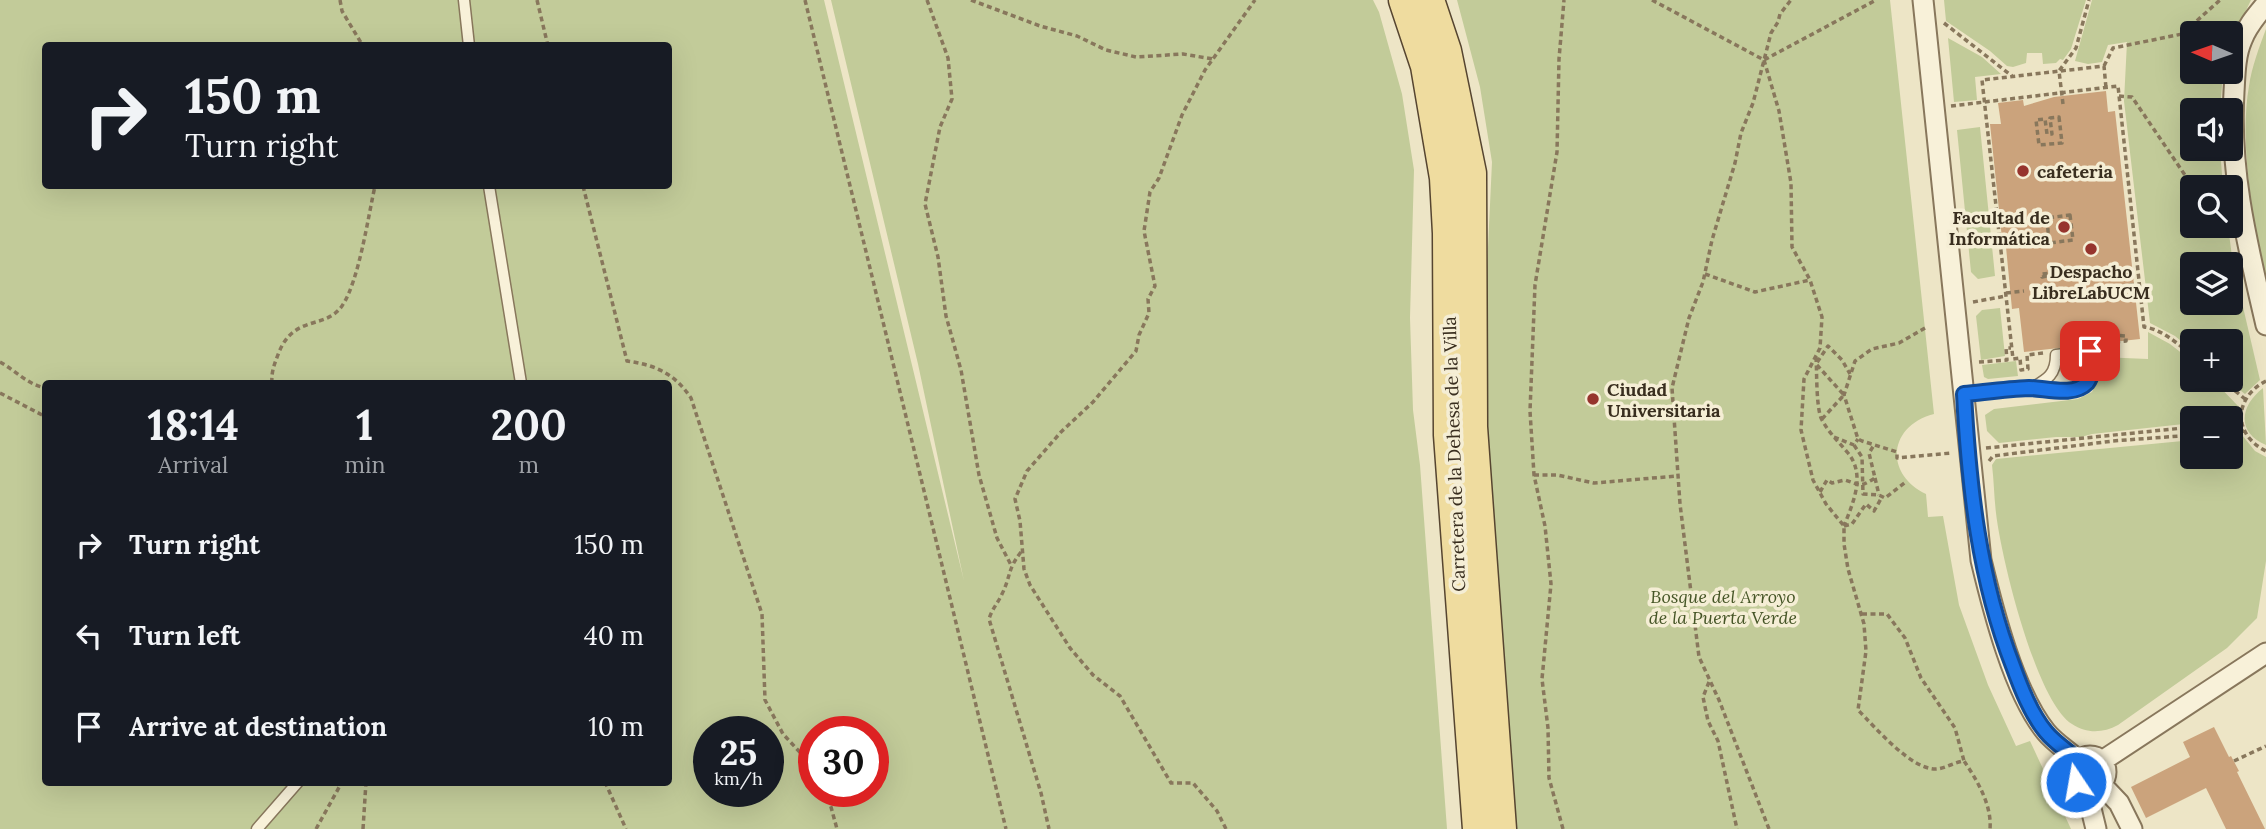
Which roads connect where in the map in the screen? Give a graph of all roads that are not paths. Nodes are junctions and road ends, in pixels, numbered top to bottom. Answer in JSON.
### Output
{"nodes":[{"id":1,"x":464,"y":0,"type":"edge"},
{"id":2,"x":1404,"y":0,"type":"edge"},
{"id":3,"x":1429,"y":0,"type":"edge"},
{"id":4,"x":1923,"y":0,"type":"edge"},
{"id":5,"x":2266,"y":4,"type":"edge"},
{"id":6,"x":469,"y":42,"type":"edge"},
{"id":7,"x":489,"y":189,"type":"edge"},
{"id":8,"x":2266,"y":325,"type":"edge"},
{"id":9,"x":521,"y":380,"type":"edge"},
{"id":10,"x":2032,"y":388,"type":"junction"},
{"id":11,"x":1964,"y":394,"type":"junction"},
{"id":12,"x":2266,"y":653,"type":"edge"},
{"id":13,"x":2078,"y":760,"type":"junction"},
{"id":14,"x":2102,"y":761,"type":"junction"},
{"id":15,"x":295,"y":786,"type":"edge"},
{"id":16,"x":2093,"y":786,"type":"junction"},
{"id":17,"x":257,"y":829,"type":"edge"},
{"id":18,"x":1478,"y":829,"type":"edge"},
{"id":19,"x":1501,"y":829,"type":"edge"},
{"id":20,"x":2096,"y":829,"type":"edge"},
{"id":21,"x":2132,"y":829,"type":"edge"}],
"edges":[{"from":1,"to":6,"type":"lane"},
{"from":2,"to":18,"type":"main road","name":"Carretera de la Dehesa de la Villa"},
{"from":3,"to":19,"type":"main road","name":"Carretera de la Dehesa de la Villa"},
{"from":4,"to":11,"type":"street"},
{"from":5,"to":8,"type":"street"},
{"from":7,"to":9,"type":"lane"},
{"from":10,"to":10,"type":"lane"},
{"from":10,"to":11,"type":"lane"},
{"from":11,"to":13,"type":"street"},
{"from":12,"to":14,"type":"street"},
{"from":13,"to":14,"type":"street"},
{"from":13,"to":16,"type":"street"},
{"from":14,"to":16,"type":"street"},
{"from":15,"to":17,"type":"lane"},
{"from":16,"to":20,"type":"street"},
{"from":16,"to":21,"type":"street"}]}
